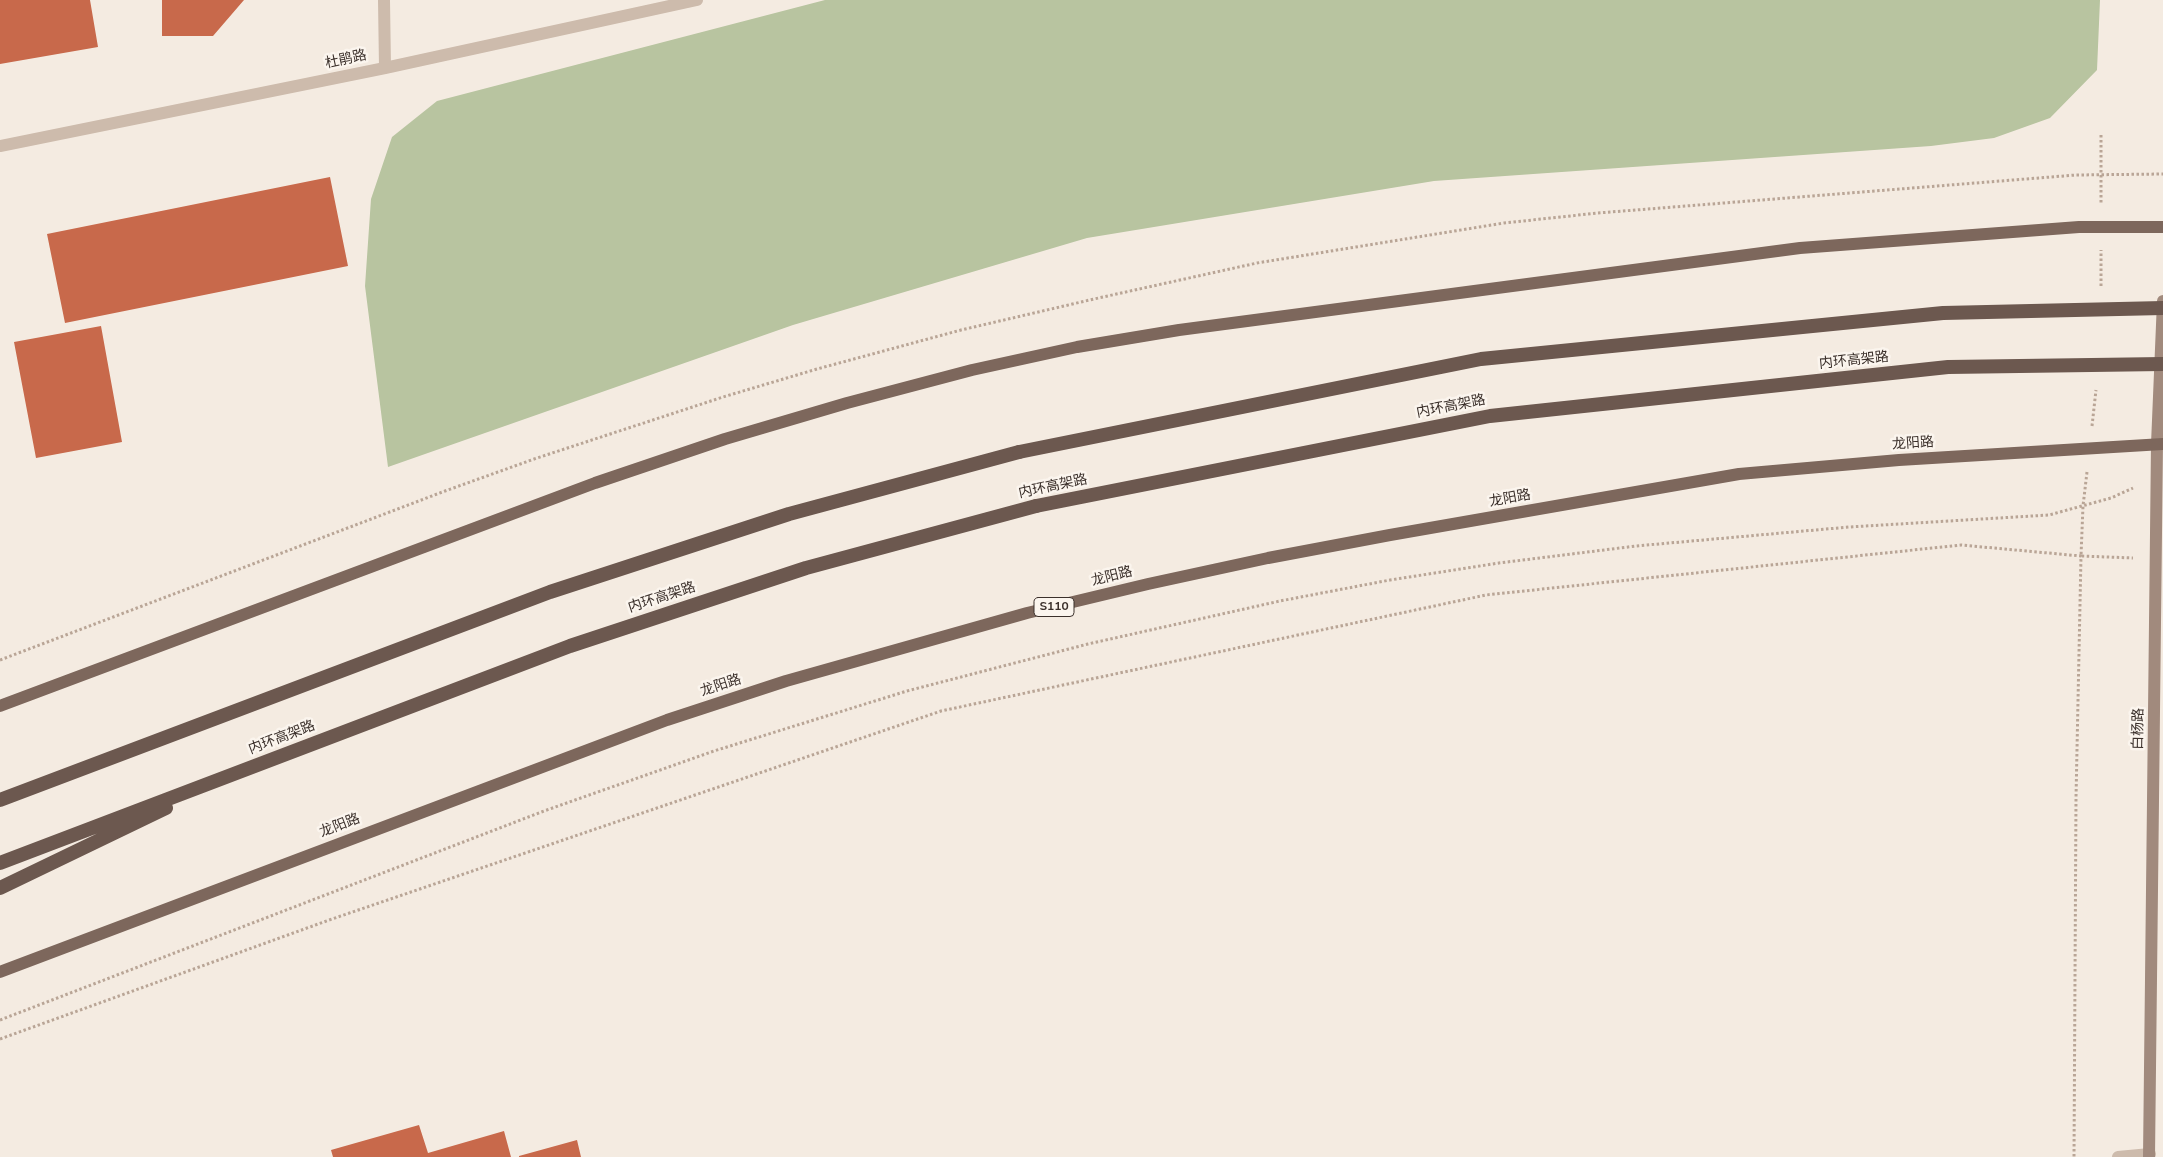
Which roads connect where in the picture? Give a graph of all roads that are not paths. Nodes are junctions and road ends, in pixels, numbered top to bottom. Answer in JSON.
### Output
{"nodes":[{"id":1,"x":384,"y":0,"type":"edge"},
{"id":2,"x":697,"y":0,"type":"edge"},
{"id":3,"x":385,"y":68,"type":"junction"},
{"id":4,"x":0,"y":146,"type":"edge"},
{"id":5,"x":2163,"y":227,"type":"edge"},
{"id":6,"x":2163,"y":301,"type":"edge"},
{"id":7,"x":2163,"y":308,"type":"edge"},
{"id":8,"x":2163,"y":364,"type":"edge"},
{"id":9,"x":2160,"y":444,"type":"edge"},
{"id":10,"x":0,"y":706,"type":"edge"},
{"id":11,"x":261,"y":763,"type":"junction"},
{"id":12,"x":0,"y":800,"type":"edge"},
{"id":13,"x":0,"y":863,"type":"edge"},
{"id":14,"x":0,"y":888,"type":"edge"},
{"id":15,"x":0,"y":972,"type":"edge"},
{"id":16,"x":2149,"y":1155,"type":"edge"},
{"id":17,"x":2118,"y":1157,"type":"edge"}],
"edges":[{"from":1,"to":3,"type":"street"},
{"from":2,"to":3,"type":"street","name":"杜鹃路"},
{"from":3,"to":4,"type":"street","name":"杜鹃路"},
{"from":5,"to":10,"type":"main road"},
{"from":6,"to":9,"type":"main road","name":"白杨路"},
{"from":7,"to":12,"type":"highway","bridge":true},
{"from":8,"to":11,"type":"highway","name":"内环高架路","bridge":true},
{"from":9,"to":15,"type":"main road","name":"龙阳路","number":"S110"},
{"from":9,"to":16,"type":"main road","name":"白杨路"},
{"from":11,"to":13,"type":"highway","name":"内环高架路"},
{"from":11,"to":14,"type":"highway"},
{"from":16,"to":17,"type":"street"}]}
